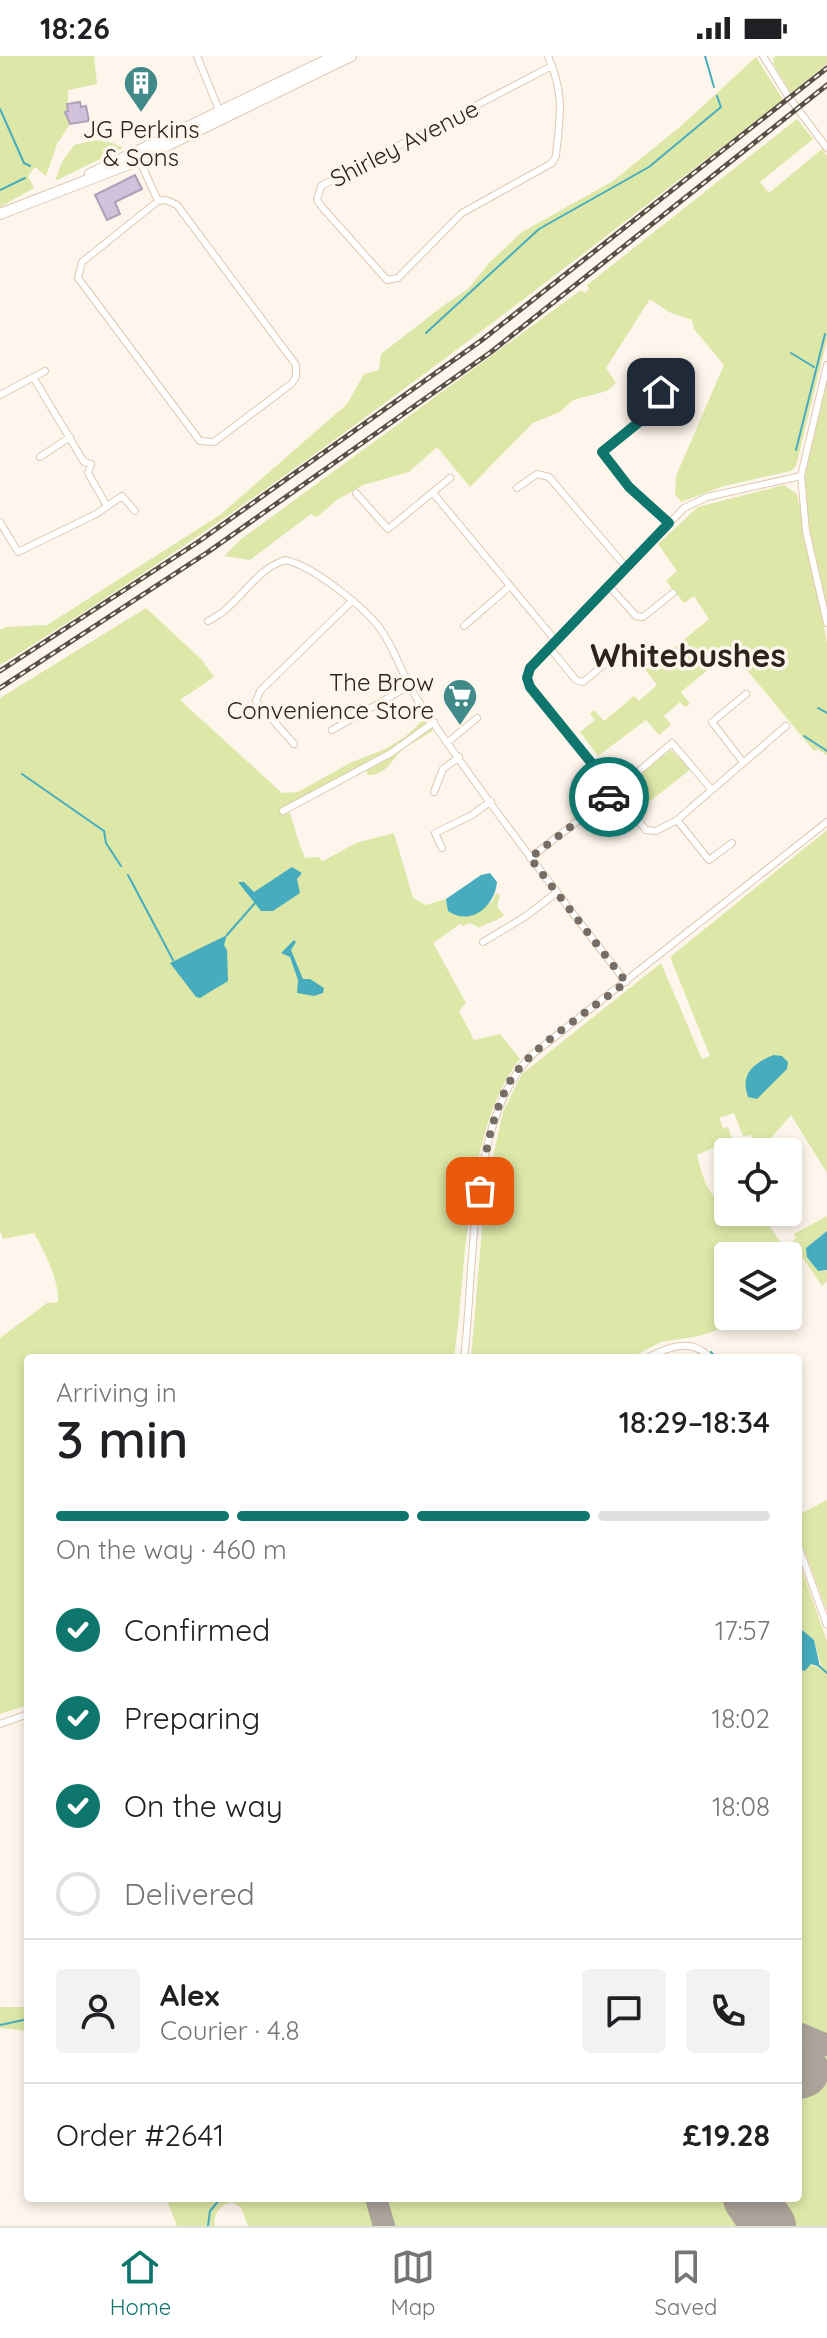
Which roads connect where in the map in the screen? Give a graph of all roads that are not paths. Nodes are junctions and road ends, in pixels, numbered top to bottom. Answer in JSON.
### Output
{"nodes":[{"id":1,"x":197,"y":56,"type":"edge"},
{"id":2,"x":351,"y":56,"type":"edge"},
{"id":3,"x":548,"y":56,"type":"edge"},
{"id":4,"x":763,"y":56,"type":"edge"},
{"id":5,"x":330,"y":60,"type":"edge"},
{"id":6,"x":552,"y":66,"type":"junction"},
{"id":7,"x":219,"y":110,"type":"junction"},
{"id":8,"x":827,"y":148,"type":"edge"},
{"id":9,"x":139,"y":159,"type":"junction"},
{"id":10,"x":68,"y":187,"type":"junction"},
{"id":11,"x":158,"y":201,"type":"junction"},
{"id":12,"x":0,"y":214,"type":"edge"},
{"id":13,"x":827,"y":365,"type":"edge"},
{"id":14,"x":45,"y":371,"type":"dead end"},
{"id":15,"x":33,"y":377,"type":"junction"},
{"id":16,"x":676,"y":390,"type":"dead end"},
{"id":17,"x":0,"y":395,"type":"edge"},
{"id":18,"x":70,"y":437,"type":"junction"},
{"id":19,"x":40,"y":457,"type":"dead end"},
{"id":20,"x":801,"y":476,"type":"junction"},
{"id":21,"x":450,"y":478,"type":"dead end"},
{"id":22,"x":517,"y":488,"type":"dead end"},
{"id":23,"x":356,"y":493,"type":"dead end"},
{"id":24,"x":433,"y":493,"type":"junction"},
{"id":25,"x":107,"y":506,"type":"junction"},
{"id":26,"x":135,"y":511,"type":"dead end"},
{"id":27,"x":0,"y":522,"type":"edge"},
{"id":28,"x":669,"y":523,"type":"junction"},
{"id":29,"x":626,"y":567,"type":"junction"},
{"id":30,"x":510,"y":586,"type":"junction"},
{"id":31,"x":609,"y":586,"type":"junction"},
{"id":32,"x":673,"y":593,"type":"dead end"},
{"id":33,"x":352,"y":601,"type":"junction"},
{"id":34,"x":208,"y":621,"type":"dead end"},
{"id":35,"x":827,"y":623,"type":"edge"},
{"id":36,"x":464,"y":626,"type":"dead end"},
{"id":37,"x":555,"y":640,"type":"junction"},
{"id":38,"x":549,"y":647,"type":"junction"},
{"id":39,"x":612,"y":658,"type":"dead end"},
{"id":40,"x":409,"y":686,"type":"junction"},
{"id":41,"x":746,"y":694,"type":"dead end"},
{"id":42,"x":477,"y":718,"type":"dead end"},
{"id":43,"x":434,"y":722,"type":"junction"},
{"id":44,"x":786,"y":726,"type":"dead end"},
{"id":45,"x":332,"y":730,"type":"dead end"},
{"id":46,"x":448,"y":742,"type":"junction"},
{"id":47,"x":294,"y":744,"type":"dead end"},
{"id":48,"x":459,"y":757,"type":"junction"},
{"id":49,"x":743,"y":762,"type":"junction"},
{"id":50,"x":626,"y":782,"type":"dead end"},
{"id":51,"x":711,"y":789,"type":"junction"},
{"id":52,"x":434,"y":792,"type":"dead end"},
{"id":53,"x":615,"y":792,"type":"junction"},
{"id":54,"x":491,"y":801,"type":"junction"},
{"id":55,"x":283,"y":811,"type":"dead end"},
{"id":56,"x":677,"y":820,"type":"junction"},
{"id":57,"x":827,"y":822,"type":"edge"},
{"id":58,"x":732,"y":843,"type":"dead end"},
{"id":59,"x":442,"y":848,"type":"dead end"},
{"id":60,"x":530,"y":858,"type":"junction"},
{"id":61,"x":556,"y":893,"type":"junction"},
{"id":62,"x":483,"y":942,"type":"dead end"},
{"id":63,"x":626,"y":982,"type":"junction"},
{"id":64,"x":464,"y":1354,"type":"edge"},
{"id":65,"x":657,"y":1354,"type":"edge"},
{"id":66,"x":704,"y":1354,"type":"edge"},
{"id":67,"x":802,"y":1556,"type":"edge"},
{"id":68,"x":827,"y":1625,"type":"edge"},
{"id":69,"x":24,"y":1715,"type":"edge"},
{"id":70,"x":0,"y":1724,"type":"edge"}],
"edges":[{"from":1,"to":7,"type":"street"},
{"from":2,"to":5,"type":"main road"},
{"from":3,"to":6,"type":"street"},
{"from":4,"to":8,"type":"street"},
{"from":5,"to":7,"type":"main road"},
{"from":5,"to":9,"type":"main road"},
{"from":6,"to":6,"type":"street","name":"Shirley Avenue"},
{"from":7,"to":10,"type":"main road"},
{"from":9,"to":10,"type":"main road"},
{"from":9,"to":11,"type":"street"},
{"from":10,"to":12,"type":"main road"},
{"from":11,"to":11,"type":"street"},
{"from":13,"to":20,"type":"street"},
{"from":14,"to":15,"type":"street"},
{"from":15,"to":17,"type":"street"},
{"from":15,"to":18,"type":"street"},
{"from":16,"to":28,"type":"street"},
{"from":18,"to":19,"type":"street"},
{"from":18,"to":25,"type":"street"},
{"from":20,"to":28,"type":"street"},
{"from":20,"to":35,"type":"street"},
{"from":21,"to":24,"type":"street"},
{"from":22,"to":29,"type":"street"},
{"from":23,"to":24,"type":"street"},
{"from":24,"to":30,"type":"street"},
{"from":25,"to":26,"type":"street"},
{"from":25,"to":27,"type":"street"},
{"from":28,"to":29,"type":"street"},
{"from":29,"to":31,"type":"street"},
{"from":30,"to":36,"type":"street"},
{"from":30,"to":37,"type":"street"},
{"from":31,"to":32,"type":"street"},
{"from":31,"to":37,"type":"street"},
{"from":33,"to":34,"type":"street"},
{"from":33,"to":40,"type":"street"},
{"from":33,"to":47,"type":"street"},
{"from":37,"to":38,"type":"street"},
{"from":38,"to":39,"type":"street"},
{"from":38,"to":53,"type":"street"},
{"from":40,"to":43,"type":"street"},
{"from":40,"to":45,"type":"street"},
{"from":41,"to":49,"type":"street"},
{"from":42,"to":46,"type":"street"},
{"from":43,"to":46,"type":"street"},
{"from":43,"to":55,"type":"street"},
{"from":44,"to":49,"type":"street"},
{"from":46,"to":48,"type":"street"},
{"from":48,"to":52,"type":"street"},
{"from":48,"to":54,"type":"street"},
{"from":49,"to":51,"type":"street"},
{"from":50,"to":51,"type":"street"},
{"from":51,"to":56,"type":"street"},
{"from":53,"to":56,"type":"street"},
{"from":53,"to":60,"type":"street"},
{"from":54,"to":59,"type":"street"},
{"from":54,"to":60,"type":"street"},
{"from":56,"to":58,"type":"street"},
{"from":57,"to":63,"type":"street"},
{"from":60,"to":61,"type":"street"},
{"from":61,"to":62,"type":"street"},
{"from":61,"to":63,"type":"street"},
{"from":63,"to":64,"type":"street"},
{"from":65,"to":66,"type":"street"},
{"from":67,"to":68,"type":"street"},
{"from":69,"to":70,"type":"street"}]}
